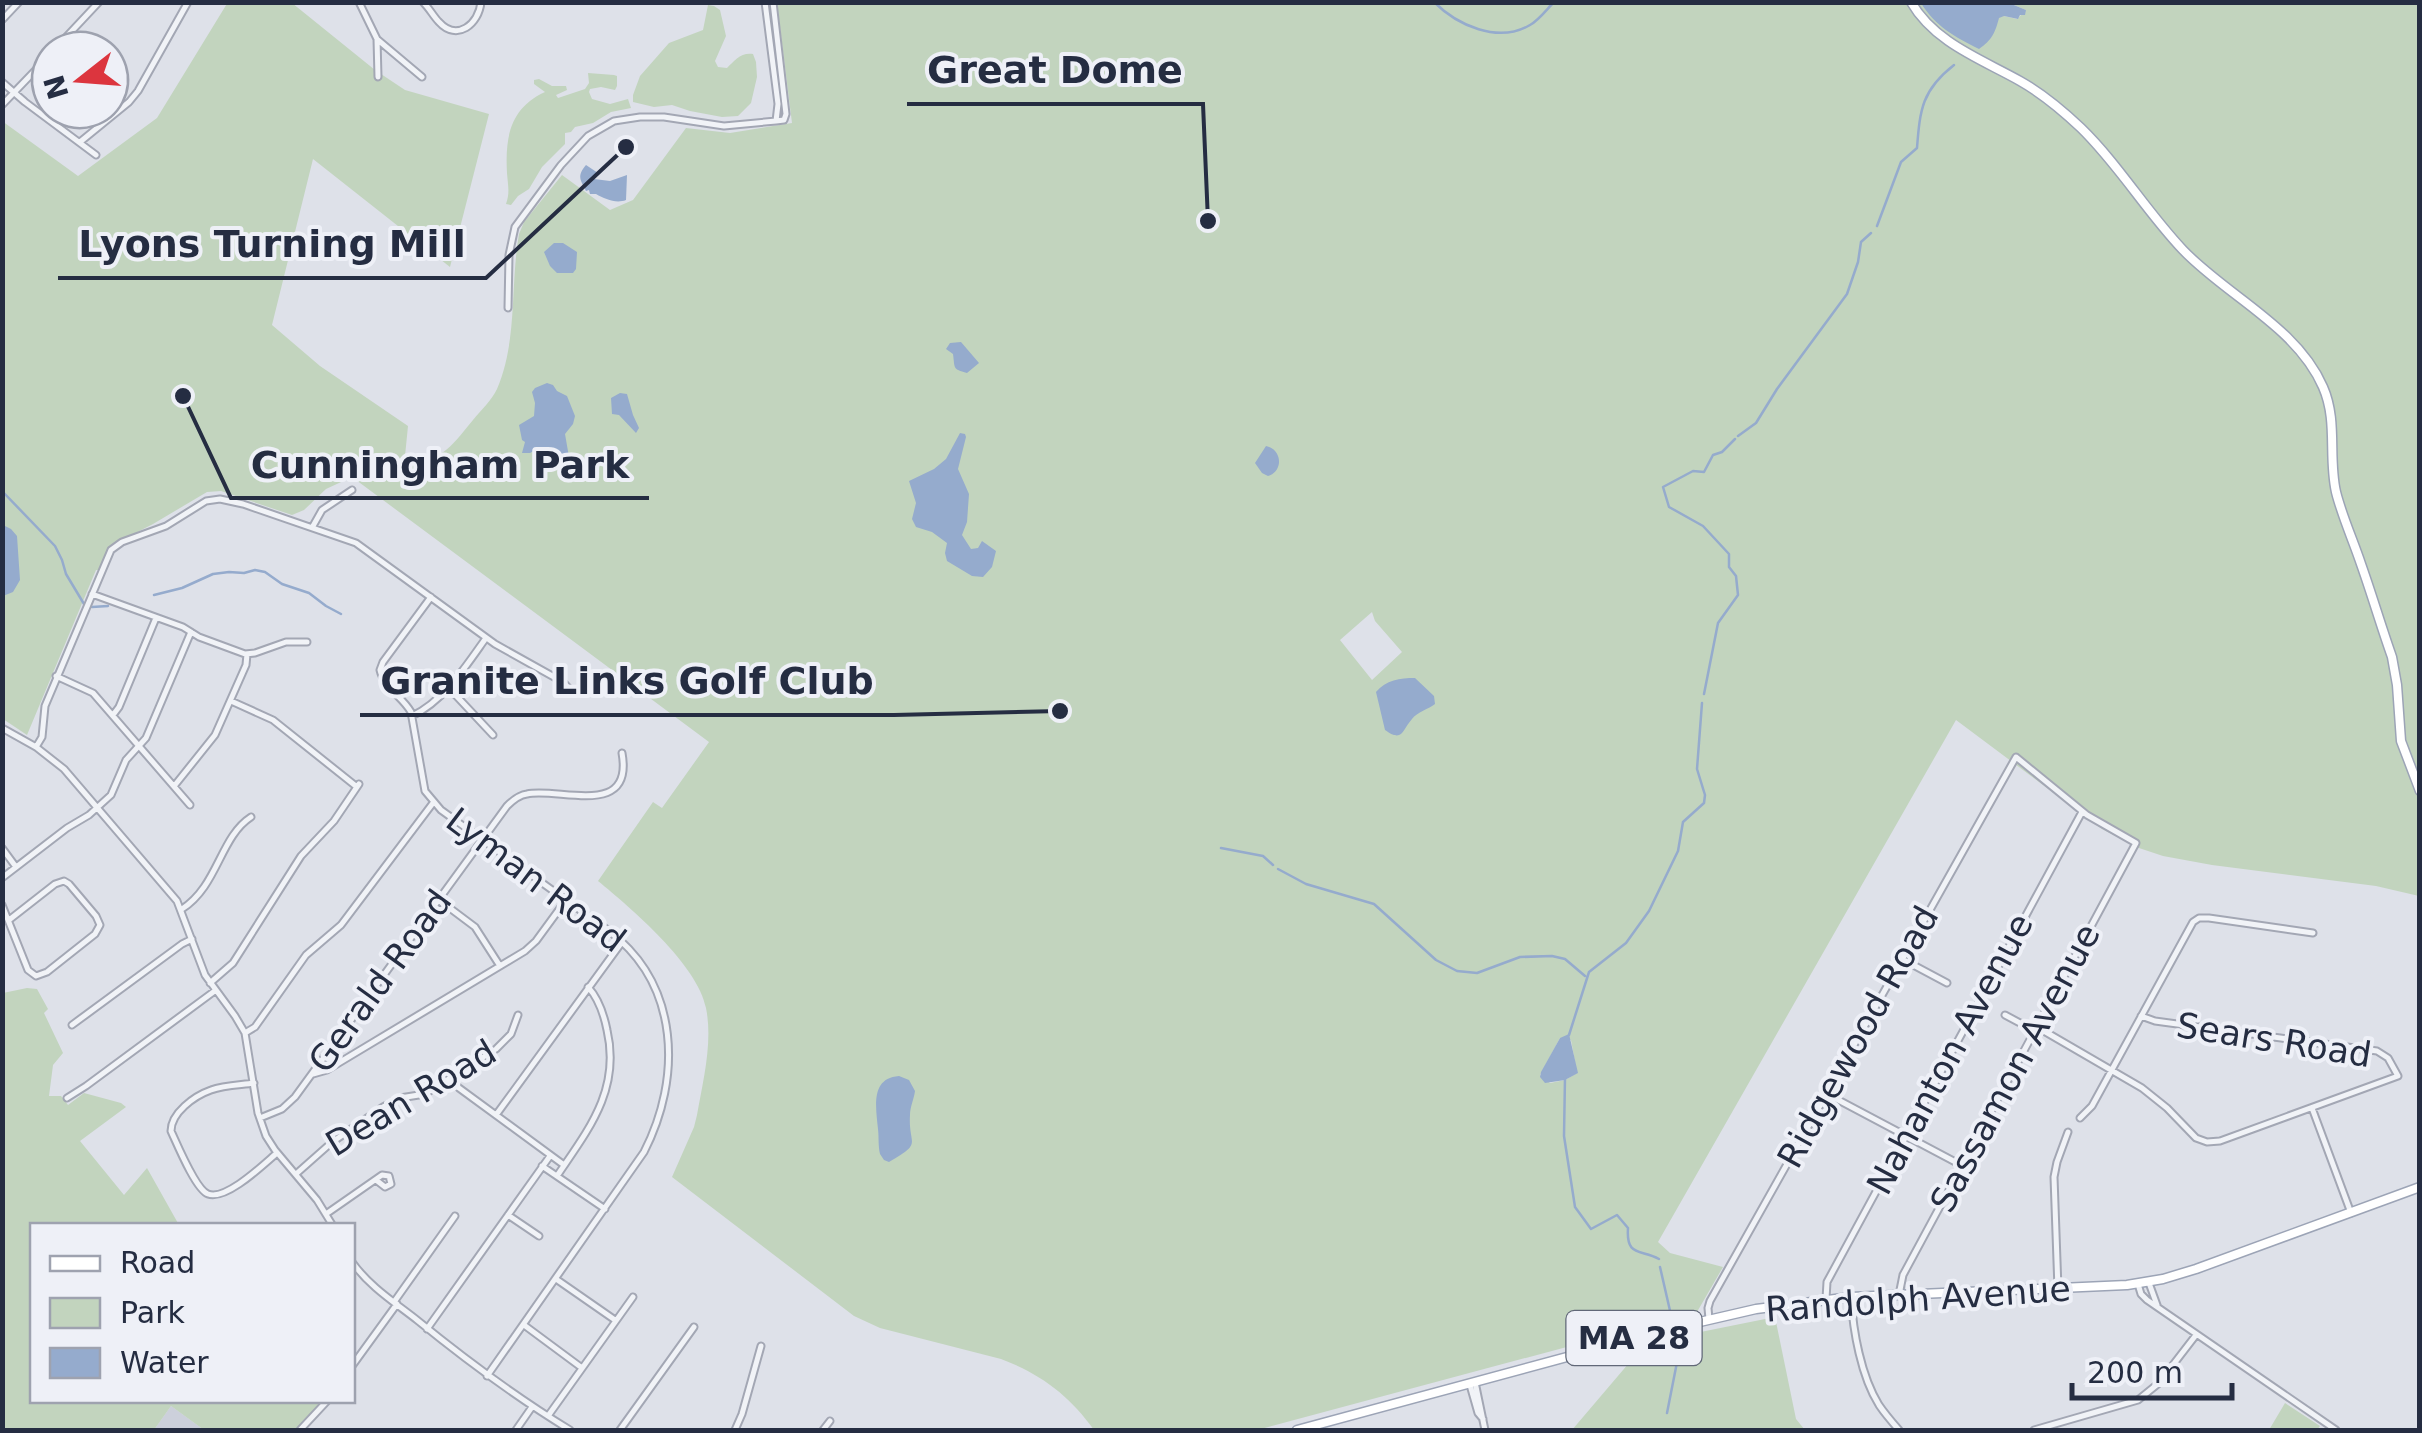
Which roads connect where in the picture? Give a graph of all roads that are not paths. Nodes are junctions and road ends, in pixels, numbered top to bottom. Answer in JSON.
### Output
{"nodes":[{"id":1,"x":19,"y":2,"type":"edge"},
{"id":2,"x":98,"y":2,"type":"edge"},
{"id":3,"x":188,"y":2,"type":"edge"},
{"id":4,"x":358,"y":2,"type":"edge"},
{"id":5,"x":422,"y":2,"type":"edge"},
{"id":6,"x":481,"y":2,"type":"edge"},
{"id":7,"x":765,"y":2,"type":"edge"},
{"id":8,"x":772,"y":2,"type":"edge"},
{"id":9,"x":1911,"y":2,"type":"edge"},
{"id":10,"x":359,"y":16,"type":"dead end"},
{"id":11,"x":2,"y":20,"type":"edge"},
{"id":12,"x":369,"y":24,"type":"junction"},
{"id":13,"x":72,"y":30,"type":"edge"},
{"id":14,"x":377,"y":39,"type":"junction"},
{"id":15,"x":30,"y":76,"type":"edge"},
{"id":16,"x":378,"y":77,"type":"dead end"},
{"id":17,"x":422,"y":77,"type":"dead end"},
{"id":18,"x":2,"y":82,"type":"edge"},
{"id":19,"x":14,"y":93,"type":"junction"},
{"id":20,"x":2,"y":105,"type":"edge"},
{"id":21,"x":776,"y":121,"type":"junction"},
{"id":22,"x":80,"y":142,"type":"junction"},
{"id":23,"x":96,"y":155,"type":"dead end"},
{"id":24,"x":508,"y":308,"type":"dead end"},
{"id":25,"x":352,"y":490,"type":"dead end"},
{"id":26,"x":313,"y":526,"type":"junction"},
{"id":27,"x":92,"y":594,"type":"junction"},
{"id":28,"x":431,"y":597,"type":"junction"},
{"id":29,"x":156,"y":618,"type":"junction"},
{"id":30,"x":190,"y":632,"type":"junction"},
{"id":31,"x":486,"y":638,"type":"junction"},
{"id":32,"x":307,"y":642,"type":"dead end"},
{"id":33,"x":247,"y":654,"type":"junction"},
{"id":34,"x":56,"y":676,"type":"junction"},
{"id":35,"x":448,"y":687,"type":"junction"},
{"id":36,"x":573,"y":694,"type":"dead end"},
{"id":37,"x":231,"y":700,"type":"junction"},
{"id":38,"x":113,"y":715,"type":"junction"},
{"id":39,"x":412,"y":716,"type":"junction"},
{"id":40,"x":2,"y":728,"type":"edge"},
{"id":41,"x":493,"y":734,"type":"dead end"},
{"id":42,"x":140,"y":746,"type":"junction"},
{"id":43,"x":36,"y":748,"type":"junction"},
{"id":44,"x":622,"y":753,"type":"dead end"},
{"id":45,"x":174,"y":786,"type":"junction"},
{"id":46,"x":2420,"y":791,"type":"edge"},
{"id":47,"x":433,"y":803,"type":"junction"},
{"id":48,"x":190,"y":806,"type":"dead end"},
{"id":49,"x":98,"y":807,"type":"junction"},
{"id":50,"x":2082,"y":812,"type":"junction"},
{"id":51,"x":251,"y":817,"type":"dead end"},
{"id":52,"x":482,"y":840,"type":"junction"},
{"id":53,"x":2,"y":848,"type":"edge"},
{"id":54,"x":16,"y":867,"type":"junction"},
{"id":55,"x":2,"y":878,"type":"edge"},
{"id":56,"x":439,"y":900,"type":"junction"},
{"id":57,"x":566,"y":900,"type":"junction"},
{"id":58,"x":2,"y":905,"type":"edge"},
{"id":59,"x":182,"y":910,"type":"junction"},
{"id":60,"x":9,"y":920,"type":"junction"},
{"id":61,"x":2313,"y":933,"type":"dead end"},
{"id":62,"x":192,"y":939,"type":"junction"},
{"id":63,"x":622,"y":942,"type":"junction"},
{"id":64,"x":1902,"y":959,"type":"junction"},
{"id":65,"x":500,"y":966,"type":"junction"},
{"id":66,"x":210,"y":983,"type":"junction"},
{"id":67,"x":1947,"y":983,"type":"dead end"},
{"id":68,"x":588,"y":987,"type":"junction"},
{"id":69,"x":216,"y":990,"type":"junction"},
{"id":70,"x":2006,"y":1014,"type":"dead end"},
{"id":71,"x":518,"y":1016,"type":"dead end"},
{"id":72,"x":2140,"y":1016,"type":"junction"},
{"id":73,"x":72,"y":1025,"type":"dead end"},
{"id":74,"x":2036,"y":1029,"type":"junction"},
{"id":75,"x":244,"y":1033,"type":"junction"},
{"id":76,"x":2112,"y":1070,"type":"junction"},
{"id":77,"x":312,"y":1074,"type":"junction"},
{"id":78,"x":450,"y":1078,"type":"junction"},
{"id":79,"x":254,"y":1083,"type":"junction"},
{"id":80,"x":1827,"y":1094,"type":"junction"},
{"id":81,"x":67,"y":1098,"type":"dead end"},
{"id":82,"x":2312,"y":1108,"type":"junction"},
{"id":83,"x":496,"y":1114,"type":"junction"},
{"id":84,"x":259,"y":1118,"type":"junction"},
{"id":85,"x":2080,"y":1118,"type":"dead end"},
{"id":86,"x":2068,"y":1132,"type":"dead end"},
{"id":87,"x":1906,"y":1137,"type":"junction"},
{"id":88,"x":277,"y":1153,"type":"junction"},
{"id":89,"x":550,"y":1156,"type":"junction"},
{"id":90,"x":542,"y":1166,"type":"junction"},
{"id":91,"x":564,"y":1166,"type":"junction"},
{"id":92,"x":1962,"y":1166,"type":"junction"},
{"id":93,"x":296,"y":1174,"type":"junction"},
{"id":94,"x":556,"y":1176,"type":"junction"},
{"id":95,"x":376,"y":1180,"type":"dead end"},
{"id":96,"x":2420,"y":1188,"type":"edge"},
{"id":97,"x":605,"y":1210,"type":"junction"},
{"id":98,"x":2350,"y":1213,"type":"junction"},
{"id":99,"x":326,"y":1214,"type":"junction"},
{"id":100,"x":508,"y":1215,"type":"junction"},
{"id":101,"x":455,"y":1216,"type":"dead end"},
{"id":102,"x":330,"y":1223,"type":"edge"},
{"id":103,"x":539,"y":1236,"type":"dead end"},
{"id":104,"x":355,"y":1265,"type":"edge"},
{"id":105,"x":556,"y":1278,"type":"junction"},
{"id":106,"x":2148,"y":1282,"type":"junction"},
{"id":107,"x":2138,"y":1284,"type":"junction"},
{"id":108,"x":2058,"y":1288,"type":"junction"},
{"id":109,"x":1899,"y":1294,"type":"junction"},
{"id":110,"x":632,"y":1297,"type":"dead end"},
{"id":111,"x":1850,"y":1297,"type":"junction"},
{"id":112,"x":1826,"y":1299,"type":"junction"},
{"id":113,"x":395,"y":1303,"type":"junction"},
{"id":114,"x":2162,"y":1311,"type":"junction"},
{"id":115,"x":1709,"y":1319,"type":"junction"},
{"id":116,"x":616,"y":1320,"type":"junction"},
{"id":117,"x":523,"y":1324,"type":"junction"},
{"id":118,"x":694,"y":1328,"type":"dead end"},
{"id":119,"x":427,"y":1329,"type":"junction"},
{"id":120,"x":2196,"y":1335,"type":"junction"},
{"id":121,"x":761,"y":1346,"type":"dead end"},
{"id":122,"x":355,"y":1362,"type":"edge"},
{"id":123,"x":582,"y":1368,"type":"junction"},
{"id":124,"x":487,"y":1376,"type":"junction"},
{"id":125,"x":1472,"y":1382,"type":"junction"},
{"id":126,"x":325,"y":1403,"type":"edge"},
{"id":127,"x":532,"y":1407,"type":"junction"},
{"id":128,"x":548,"y":1416,"type":"junction"},
{"id":129,"x":830,"y":1421,"type":"dead end"},
{"id":130,"x":1311,"y":1429,"type":"edge"},
{"id":131,"x":300,"y":1430,"type":"edge"},
{"id":132,"x":516,"y":1430,"type":"edge"},
{"id":133,"x":570,"y":1430,"type":"edge"},
{"id":134,"x":620,"y":1430,"type":"edge"},
{"id":135,"x":735,"y":1430,"type":"edge"},
{"id":136,"x":823,"y":1430,"type":"edge"},
{"id":137,"x":1297,"y":1430,"type":"edge"},
{"id":138,"x":1485,"y":1430,"type":"edge"},
{"id":139,"x":1900,"y":1430,"type":"edge"},
{"id":140,"x":2034,"y":1430,"type":"edge"},
{"id":141,"x":2336,"y":1430,"type":"edge"}],
"edges":[{"from":1,"to":11,"type":"street"},
{"from":2,"to":13,"type":"street"},
{"from":3,"to":22,"type":"street"},
{"from":4,"to":12,"type":"street"},
{"from":5,"to":6,"type":"street"},
{"from":7,"to":21,"type":"street"},
{"from":8,"to":21,"type":"street"},
{"from":9,"to":46,"type":"main road"},
{"from":10,"to":12,"type":"street"},
{"from":12,"to":14,"type":"street"},
{"from":14,"to":16,"type":"street"},
{"from":14,"to":17,"type":"street"},
{"from":15,"to":19,"type":"street"},
{"from":18,"to":19,"type":"street"},
{"from":19,"to":20,"type":"street"},
{"from":19,"to":22,"type":"street"},
{"from":21,"to":24,"type":"street"},
{"from":22,"to":23,"type":"street"},
{"from":25,"to":26,"type":"street"},
{"from":26,"to":27,"type":"street"},
{"from":26,"to":28,"type":"street"},
{"from":27,"to":29,"type":"street"},
{"from":27,"to":34,"type":"street"},
{"from":28,"to":31,"type":"street"},
{"from":28,"to":39,"type":"street","name":"Lyman Road"},
{"from":29,"to":30,"type":"street"},
{"from":29,"to":38,"type":"street"},
{"from":30,"to":33,"type":"street"},
{"from":30,"to":42,"type":"street"},
{"from":31,"to":35,"type":"street"},
{"from":31,"to":36,"type":"street"},
{"from":32,"to":33,"type":"street"},
{"from":33,"to":37,"type":"street"},
{"from":34,"to":38,"type":"street"},
{"from":34,"to":43,"type":"street"},
{"from":35,"to":39,"type":"street"},
{"from":35,"to":41,"type":"street"},
{"from":37,"to":45,"type":"street"},
{"from":37,"to":66,"type":"street"},
{"from":38,"to":42,"type":"street"},
{"from":39,"to":47,"type":"street","name":"Lyman Road"},
{"from":40,"to":43,"type":"street"},
{"from":42,"to":45,"type":"street"},
{"from":42,"to":49,"type":"street"},
{"from":43,"to":49,"type":"street"},
{"from":44,"to":52,"type":"street","name":"Gerald Road"},
{"from":45,"to":48,"type":"street"},
{"from":47,"to":52,"type":"street","name":"Lyman Road"},
{"from":47,"to":75,"type":"street"},
{"from":49,"to":54,"type":"street"},
{"from":49,"to":59,"type":"street"},
{"from":50,"to":64,"type":"street","name":"Ridgewood Road"},
{"from":50,"to":74,"type":"street","name":"Sassamon Avenue"},
{"from":50,"to":87,"type":"street","name":"Nahanton Avenue"},
{"from":51,"to":59,"type":"street"},
{"from":52,"to":56,"type":"street","name":"Gerald Road"},
{"from":52,"to":57,"type":"street","name":"Lyman Road"},
{"from":53,"to":54,"type":"street"},
{"from":54,"to":55,"type":"street"},
{"from":56,"to":65,"type":"street"},
{"from":56,"to":77,"type":"street","name":"Gerald Road"},
{"from":57,"to":63,"type":"street","name":"Lyman Road"},
{"from":57,"to":65,"type":"street"},
{"from":58,"to":60,"type":"street"},
{"from":59,"to":62,"type":"street"},
{"from":60,"to":60,"type":"street"},
{"from":61,"to":72,"type":"street"},
{"from":62,"to":66,"type":"street"},
{"from":62,"to":73,"type":"street"},
{"from":63,"to":68,"type":"street"},
{"from":63,"to":97,"type":"street","name":"Lyman Road"},
{"from":64,"to":67,"type":"street"},
{"from":64,"to":80,"type":"street","name":"Ridgewood Road"},
{"from":65,"to":77,"type":"street"},
{"from":66,"to":69,"type":"street"},
{"from":68,"to":83,"type":"street"},
{"from":68,"to":91,"type":"street"},
{"from":69,"to":75,"type":"street"},
{"from":69,"to":81,"type":"street"},
{"from":70,"to":74,"type":"street"},
{"from":71,"to":78,"type":"street","name":"Dean Road"},
{"from":72,"to":76,"type":"street"},
{"from":72,"to":82,"type":"street","name":"Sears Road"},
{"from":74,"to":76,"type":"street"},
{"from":74,"to":92,"type":"street","name":"Sassamon Avenue"},
{"from":75,"to":79,"type":"street"},
{"from":76,"to":82,"type":"street"},
{"from":76,"to":85,"type":"street"},
{"from":77,"to":84,"type":"street","name":"Gerald Road"},
{"from":78,"to":83,"type":"street"},
{"from":78,"to":93,"type":"street","name":"Dean Road"},
{"from":79,"to":84,"type":"street"},
{"from":79,"to":88,"type":"street"},
{"from":80,"to":87,"type":"street"},
{"from":80,"to":115,"type":"street","name":"Ridgewood Road"},
{"from":82,"to":98,"type":"street"},
{"from":83,"to":89,"type":"street"},
{"from":84,"to":88,"type":"street"},
{"from":86,"to":108,"type":"street"},
{"from":87,"to":92,"type":"street"},
{"from":87,"to":112,"type":"street","name":"Nahanton Avenue"},
{"from":88,"to":93,"type":"street"},
{"from":89,"to":90,"type":"street"},
{"from":89,"to":91,"type":"street"},
{"from":90,"to":94,"type":"street"},
{"from":90,"to":100,"type":"street"},
{"from":91,"to":94,"type":"street"},
{"from":92,"to":109,"type":"street","name":"Sassamon Avenue"},
{"from":93,"to":99,"type":"street"},
{"from":94,"to":97,"type":"street"},
{"from":95,"to":99,"type":"street"},
{"from":96,"to":98,"type":"main road","name":"Randolph Avenue","number":"MA 28"},
{"from":97,"to":105,"type":"street","name":"Lyman Road"},
{"from":98,"to":106,"type":"main road","name":"Randolph Avenue","number":"MA 28"},
{"from":99,"to":102,"type":"street"},
{"from":100,"to":103,"type":"street"},
{"from":100,"to":119,"type":"street"},
{"from":101,"to":113,"type":"street"},
{"from":104,"to":113,"type":"street"},
{"from":105,"to":116,"type":"street"},
{"from":105,"to":117,"type":"street","name":"Lyman Road"},
{"from":106,"to":107,"type":"main road","name":"Randolph Avenue","number":"MA 28"},
{"from":106,"to":114,"type":"street"},
{"from":107,"to":108,"type":"main road","name":"Randolph Avenue","number":"MA 28"},
{"from":107,"to":114,"type":"street"},
{"from":108,"to":109,"type":"main road","name":"Randolph Avenue","number":"MA 28"},
{"from":109,"to":111,"type":"main road","name":"Randolph Avenue","number":"MA 28"},
{"from":110,"to":116,"type":"street"},
{"from":111,"to":112,"type":"main road","name":"Randolph Avenue","number":"MA 28"},
{"from":111,"to":139,"type":"street"},
{"from":112,"to":115,"type":"main road","name":"Randolph Avenue","number":"MA 28"},
{"from":113,"to":119,"type":"street"},
{"from":113,"to":122,"type":"street"},
{"from":114,"to":120,"type":"street"},
{"from":115,"to":125,"type":"main road","name":"Randolph Avenue","number":"MA 28"},
{"from":116,"to":123,"type":"street"},
{"from":117,"to":123,"type":"street"},
{"from":117,"to":124,"type":"street","name":"Lyman Road"},
{"from":118,"to":134,"type":"street"},
{"from":119,"to":124,"type":"street"},
{"from":120,"to":140,"type":"street"},
{"from":120,"to":141,"type":"street"},
{"from":121,"to":135,"type":"street"},
{"from":123,"to":128,"type":"street"},
{"from":124,"to":127,"type":"street"},
{"from":125,"to":130,"type":"main road","name":"Randolph Avenue","number":"MA 28"},
{"from":125,"to":138,"type":"street"},
{"from":126,"to":131,"type":"street"},
{"from":127,"to":128,"type":"street"},
{"from":127,"to":132,"type":"street"},
{"from":128,"to":133,"type":"street"},
{"from":129,"to":136,"type":"street"},
{"from":130,"to":137,"type":"main road","name":"Randolph Avenue","number":"MA 28"}]}
